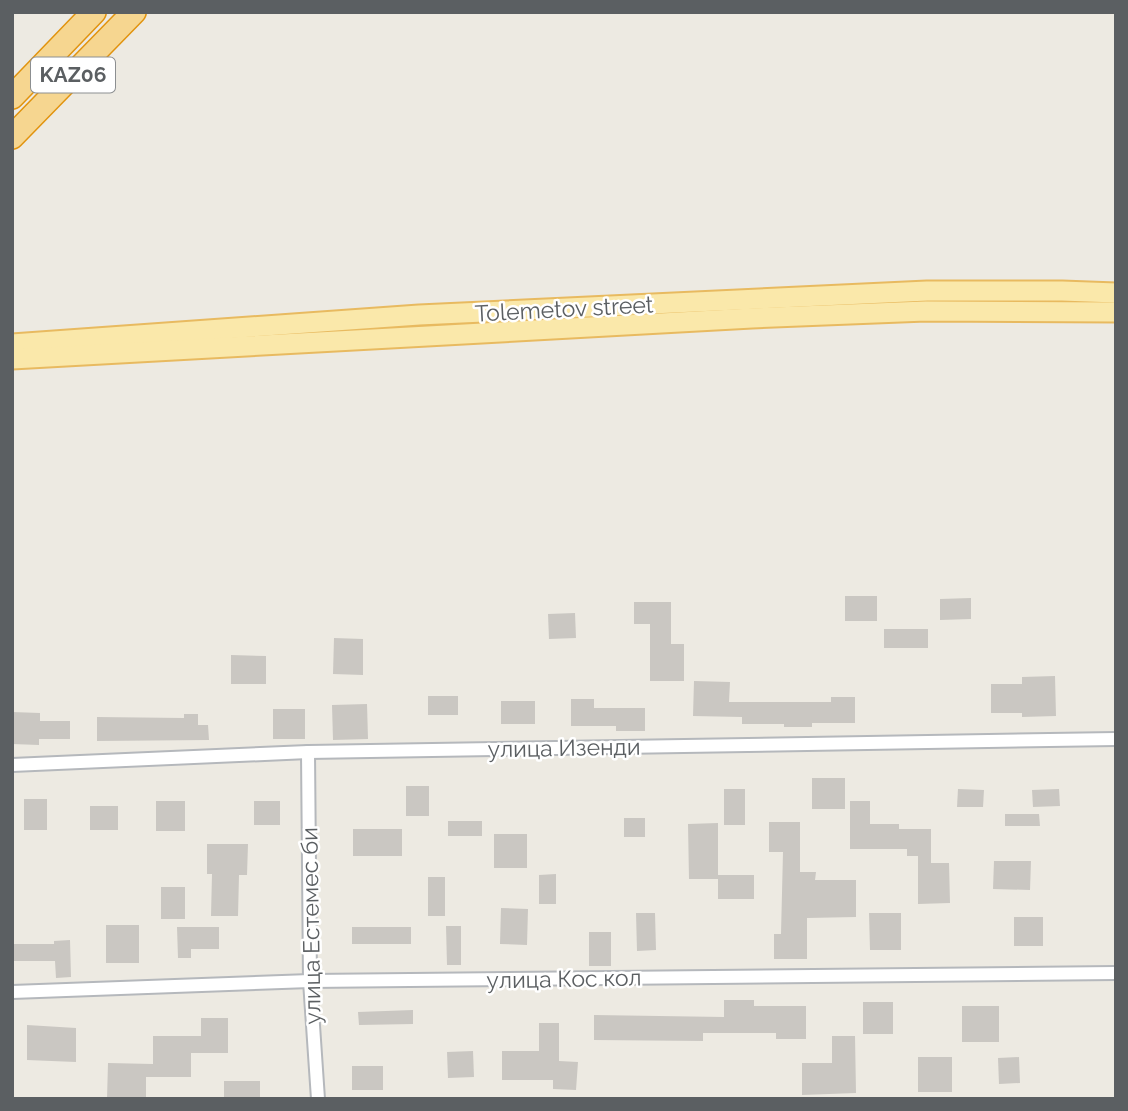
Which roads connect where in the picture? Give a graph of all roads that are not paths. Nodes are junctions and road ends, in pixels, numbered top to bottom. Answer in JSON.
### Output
{"nodes":[{"id":1,"x":94,"y":12,"type":"edge"},
{"id":2,"x":134,"y":12,"type":"edge"},
{"id":3,"x":12,"y":97,"type":"edge"},
{"id":4,"x":12,"y":137,"type":"edge"},
{"id":5,"x":1116,"y":293,"type":"edge"},
{"id":6,"x":1116,"y":312,"type":"edge"},
{"id":7,"x":12,"y":344,"type":"edge"},
{"id":8,"x":12,"y":359,"type":"edge"},
{"id":9,"x":1116,"y":739,"type":"edge"},
{"id":10,"x":308,"y":752,"type":"junction"},
{"id":11,"x":12,"y":765,"type":"edge"},
{"id":12,"x":1116,"y":974,"type":"edge"},
{"id":13,"x":310,"y":981,"type":"junction"},
{"id":14,"x":12,"y":992,"type":"edge"},
{"id":15,"x":318,"y":1099,"type":"edge"}],
"edges":[{"from":1,"to":3,"type":"highway","number":"KАZ06"},
{"from":2,"to":4,"type":"highway","number":"KАZ06"},
{"from":5,"to":7,"type":"main road","name":"Tolemetov street"},
{"from":6,"to":8,"type":"main road","name":"Tolemetov street"},
{"from":9,"to":10,"type":"street","name":"улица Изенди"},
{"from":10,"to":11,"type":"street","name":"улица Изенди"},
{"from":10,"to":13,"type":"street","name":"улица Естемес би"},
{"from":12,"to":13,"type":"street","name":"улица Кос кол"},
{"from":13,"to":14,"type":"street","name":"улица Кос кол"},
{"from":13,"to":15,"type":"street","name":"улица Естемес би"}]}
